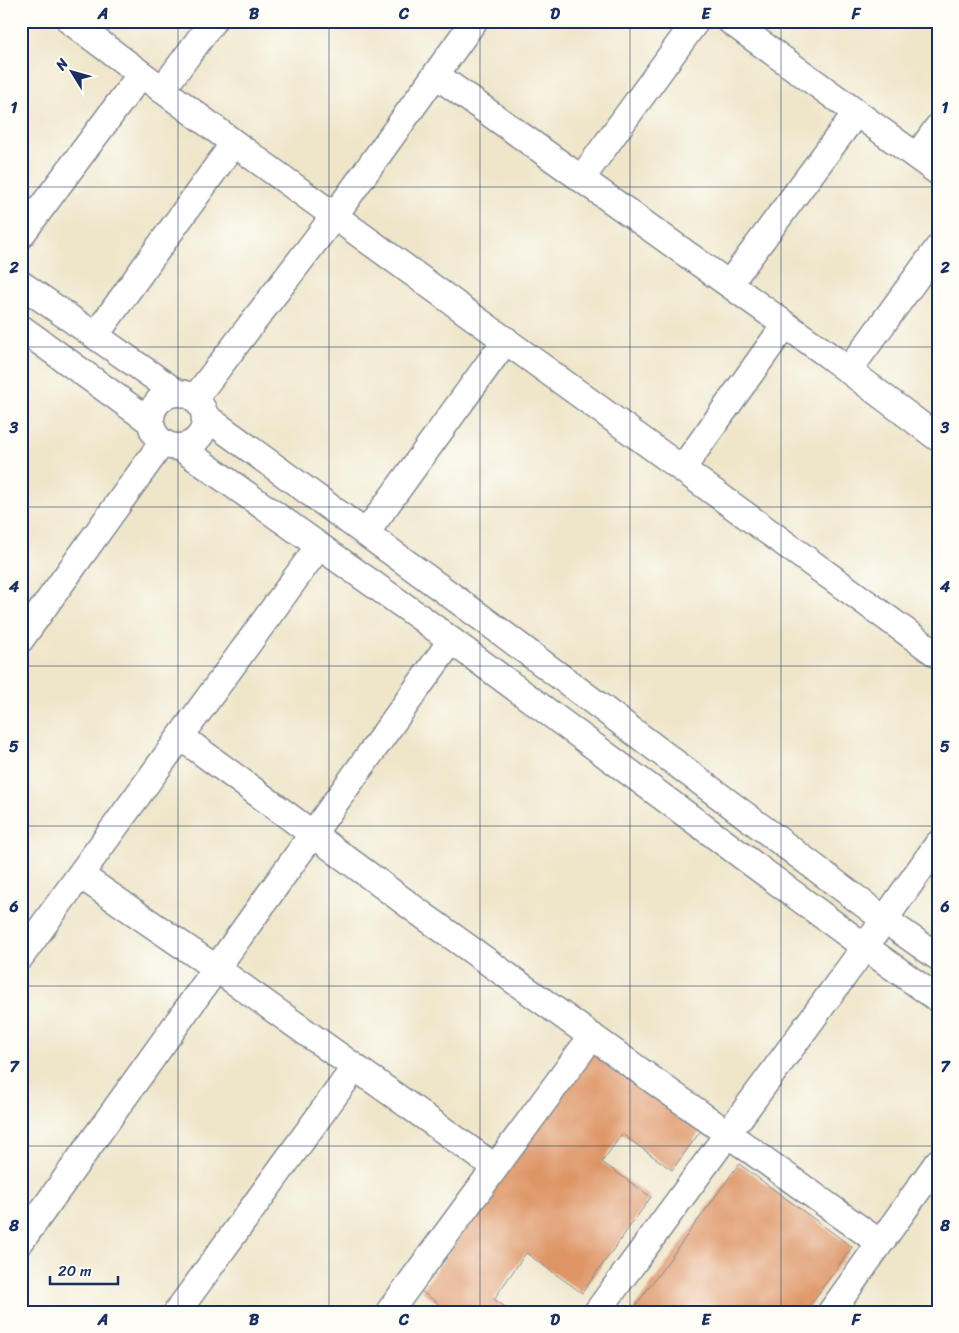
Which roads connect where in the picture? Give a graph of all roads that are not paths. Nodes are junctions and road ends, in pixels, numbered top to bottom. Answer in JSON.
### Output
{"nodes":[{"id":1,"x":70,"y":21,"type":"edge"},
{"id":2,"x":213,"y":21,"type":"edge"},
{"id":3,"x":474,"y":21,"type":"edge"},
{"id":4,"x":696,"y":21,"type":"edge"},
{"id":5,"x":730,"y":21,"type":"edge"},
{"id":6,"x":141,"y":74,"type":"junction"},
{"id":7,"x":436,"y":74,"type":"junction"},
{"id":8,"x":162,"y":90,"type":"junction"},
{"id":9,"x":856,"y":113,"type":"junction"},
{"id":10,"x":938,"y":127,"type":"edge"},
{"id":11,"x":234,"y":143,"type":"junction"},
{"id":12,"x":916,"y":156,"type":"junction"},
{"id":13,"x":938,"y":172,"type":"edge"},
{"id":14,"x":581,"y":179,"type":"junction"},
{"id":15,"x":335,"y":215,"type":"junction"},
{"id":16,"x":21,"y":235,"type":"edge"},
{"id":17,"x":938,"y":248,"type":"edge"},
{"id":18,"x":21,"y":284,"type":"edge"},
{"id":19,"x":729,"y":284,"type":"junction"},
{"id":20,"x":785,"y":324,"type":"junction"},
{"id":21,"x":21,"y":328,"type":"edge"},
{"id":22,"x":95,"y":336,"type":"junction"},
{"id":23,"x":506,"y":340,"type":"junction"},
{"id":24,"x":849,"y":370,"type":"junction"},
{"id":25,"x":192,"y":402,"type":"junction"},
{"id":26,"x":165,"y":438,"type":"junction"},
{"id":27,"x":938,"y":438,"type":"edge"},
{"id":28,"x":682,"y":469,"type":"junction"},
{"id":29,"x":366,"y":533,"type":"junction"},
{"id":30,"x":319,"y":546,"type":"junction"},
{"id":31,"x":21,"y":638,"type":"edge"},
{"id":32,"x":451,"y":641,"type":"junction"},
{"id":33,"x":938,"y":655,"type":"edge"},
{"id":34,"x":181,"y":736,"type":"junction"},
{"id":35,"x":313,"y":834,"type":"junction"},
{"id":36,"x":938,"y":844,"type":"edge"},
{"id":37,"x":80,"y":875,"type":"junction"},
{"id":38,"x":885,"y":920,"type":"junction"},
{"id":39,"x":865,"y":947,"type":"junction"},
{"id":40,"x":21,"y":956,"type":"edge"},
{"id":41,"x":938,"y":958,"type":"edge"},
{"id":42,"x":217,"y":969,"type":"junction"},
{"id":43,"x":938,"y":999,"type":"edge"},
{"id":44,"x":592,"y":1036,"type":"junction"},
{"id":45,"x":355,"y":1067,"type":"junction"},
{"id":46,"x":729,"y":1133,"type":"junction"},
{"id":47,"x":938,"y":1162,"type":"edge"},
{"id":48,"x":495,"y":1167,"type":"junction"},
{"id":49,"x":21,"y":1241,"type":"edge"},
{"id":50,"x":880,"y":1243,"type":"junction"},
{"id":51,"x":177,"y":1312,"type":"edge"},
{"id":52,"x":389,"y":1312,"type":"edge"},
{"id":53,"x":597,"y":1312,"type":"edge"},
{"id":54,"x":831,"y":1312,"type":"edge"}],
"edges":[{"from":1,"to":6,"type":"street"},
{"from":2,"to":8,"type":"street"},
{"from":3,"to":7,"type":"street"},
{"from":4,"to":14,"type":"street"},
{"from":5,"to":9,"type":"street"},
{"from":6,"to":8,"type":"street"},
{"from":6,"to":16,"type":"street"},
{"from":7,"to":14,"type":"street"},
{"from":7,"to":15,"type":"street"},
{"from":8,"to":11,"type":"street"},
{"from":9,"to":12,"type":"street"},
{"from":9,"to":19,"type":"street"},
{"from":10,"to":12,"type":"street"},
{"from":11,"to":15,"type":"street"},
{"from":11,"to":22,"type":"street"},
{"from":12,"to":13,"type":"street"},
{"from":14,"to":19,"type":"street"},
{"from":15,"to":23,"type":"street"},
{"from":15,"to":25,"type":"street"},
{"from":17,"to":24,"type":"street"},
{"from":18,"to":22,"type":"street"},
{"from":19,"to":20,"type":"street"},
{"from":20,"to":24,"type":"street"},
{"from":20,"to":28,"type":"street"},
{"from":21,"to":26,"type":"street"},
{"from":22,"to":25,"type":"street"},
{"from":23,"to":28,"type":"street"},
{"from":23,"to":29,"type":"street"},
{"from":24,"to":27,"type":"street"},
{"from":25,"to":26,"type":"street"},
{"from":25,"to":26,"type":"street"},
{"from":25,"to":29,"type":"street"},
{"from":26,"to":30,"type":"street"},
{"from":26,"to":31,"type":"street"},
{"from":28,"to":33,"type":"street"},
{"from":29,"to":38,"type":"street"},
{"from":30,"to":32,"type":"street"},
{"from":30,"to":34,"type":"street"},
{"from":32,"to":35,"type":"street"},
{"from":32,"to":39,"type":"street"},
{"from":34,"to":35,"type":"street"},
{"from":34,"to":37,"type":"street"},
{"from":35,"to":42,"type":"street"},
{"from":35,"to":44,"type":"street"},
{"from":36,"to":38,"type":"street"},
{"from":37,"to":40,"type":"street"},
{"from":37,"to":42,"type":"street"},
{"from":38,"to":39,"type":"street"},
{"from":38,"to":41,"type":"street"},
{"from":39,"to":43,"type":"street"},
{"from":39,"to":46,"type":"street"},
{"from":42,"to":45,"type":"street"},
{"from":42,"to":49,"type":"street"},
{"from":44,"to":46,"type":"street"},
{"from":44,"to":48,"type":"street"},
{"from":45,"to":48,"type":"street"},
{"from":45,"to":51,"type":"street"},
{"from":46,"to":50,"type":"street"},
{"from":46,"to":53,"type":"street"},
{"from":47,"to":50,"type":"street"},
{"from":48,"to":52,"type":"street"},
{"from":50,"to":54,"type":"street"}]}
